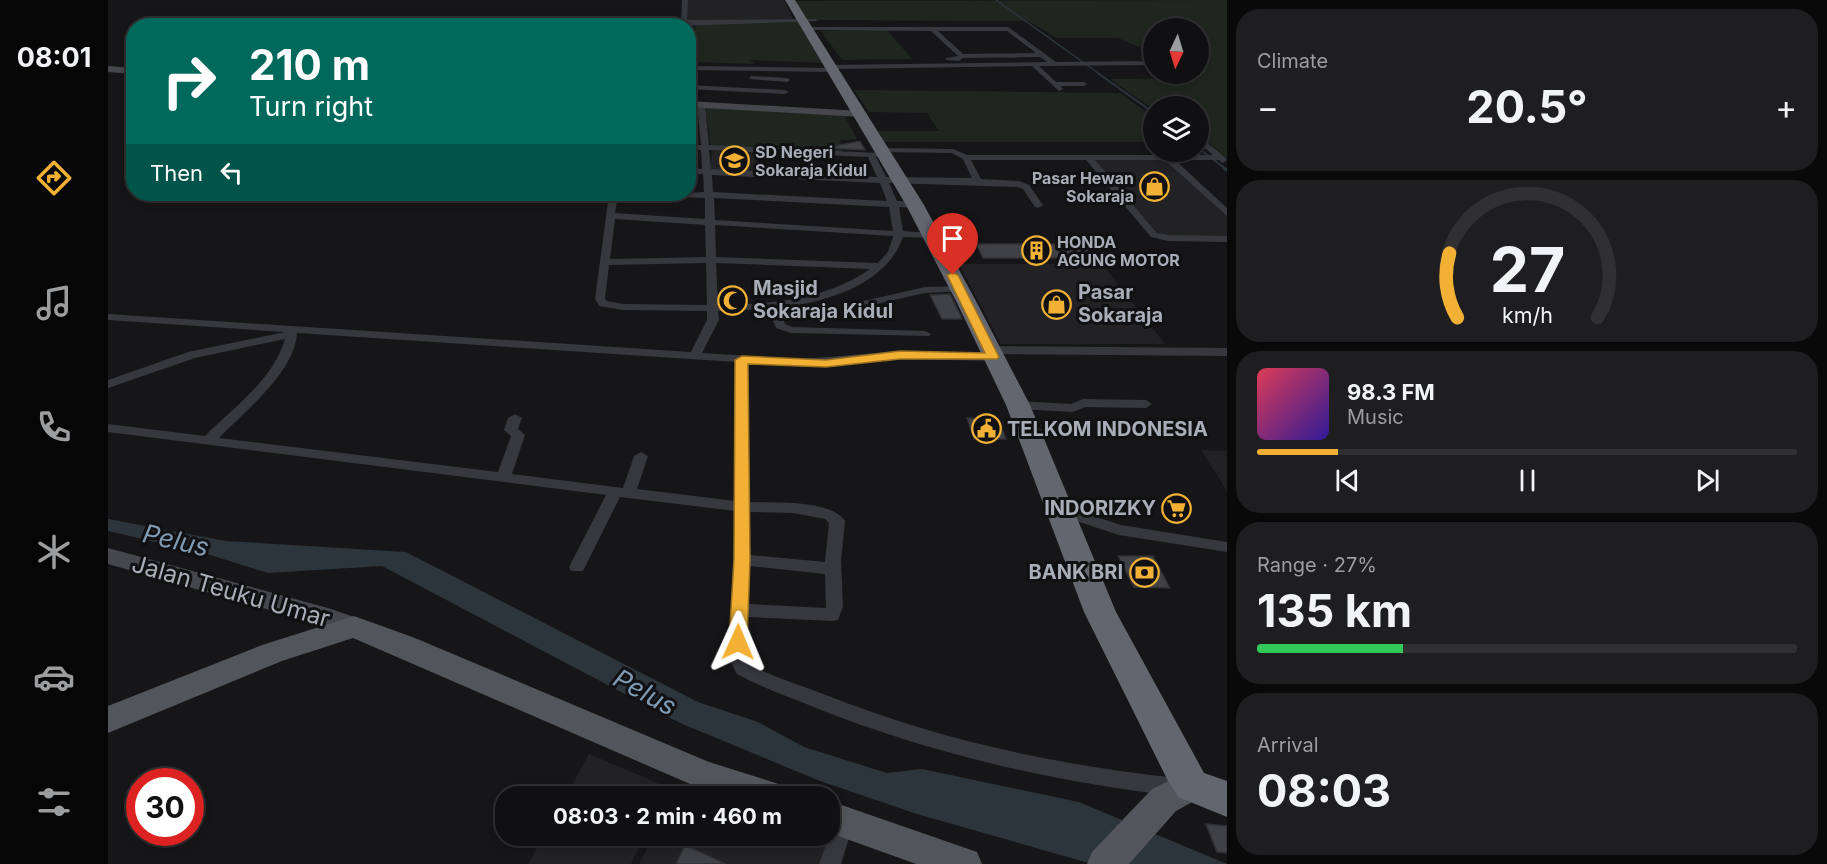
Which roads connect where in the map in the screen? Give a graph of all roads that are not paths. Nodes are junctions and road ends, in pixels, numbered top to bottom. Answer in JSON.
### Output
{"nodes":[{"id":1,"x":685,"y":0,"type":"edge"},
{"id":2,"x":790,"y":0,"type":"edge"},
{"id":3,"x":684,"y":18,"type":"edge"},
{"id":4,"x":696,"y":23,"type":"edge"},
{"id":5,"x":806,"y":25,"type":"junction"},
{"id":6,"x":933,"y":29,"type":"junction"},
{"id":7,"x":1044,"y":55,"type":"junction"},
{"id":8,"x":961,"y":56,"type":"junction"},
{"id":9,"x":1143,"y":63,"type":"edge"},
{"id":10,"x":1034,"y":65,"type":"junction"},
{"id":11,"x":1055,"y":65,"type":"junction"},
{"id":12,"x":831,"y":66,"type":"junction"},
{"id":13,"x":696,"y":68,"type":"edge"},
{"id":14,"x":108,"y":69,"type":"edge"},
{"id":15,"x":751,"y":69,"type":"junction"},
{"id":16,"x":126,"y":70,"type":"edge"},
{"id":17,"x":696,"y":75,"type":"edge"},
{"id":18,"x":751,"y":78,"type":"junction"},
{"id":19,"x":787,"y":80,"type":"dead end"},
{"id":20,"x":1084,"y":84,"type":"dead end"},
{"id":21,"x":696,"y":87,"type":"edge"},
{"id":22,"x":751,"y":90,"type":"junction"},
{"id":23,"x":785,"y":92,"type":"dead end"},
{"id":24,"x":696,"y":105,"type":"edge"},
{"id":25,"x":701,"y":105,"type":"junction"},
{"id":26,"x":754,"y":108,"type":"junction"},
{"id":27,"x":861,"y":114,"type":"junction"},
{"id":28,"x":696,"y":147,"type":"edge"},
{"id":29,"x":705,"y":148,"type":"junction"},
{"id":30,"x":1209,"y":148,"type":"edge"},
{"id":31,"x":879,"y":153,"type":"junction"},
{"id":32,"x":966,"y":157,"type":"junction"},
{"id":33,"x":1088,"y":157,"type":"junction"},
{"id":34,"x":1143,"y":157,"type":"edge"},
{"id":35,"x":1221,"y":160,"type":"edge"},
{"id":36,"x":1171,"y":162,"type":"edge"},
{"id":37,"x":696,"y":171,"type":"edge"},
{"id":38,"x":708,"y":171,"type":"junction"},
{"id":39,"x":890,"y":180,"type":"junction"},
{"id":40,"x":974,"y":180,"type":"junction"},
{"id":41,"x":696,"y":195,"type":"edge"},
{"id":42,"x":709,"y":195,"type":"junction"},
{"id":43,"x":612,"y":201,"type":"edge"},
{"id":44,"x":903,"y":205,"type":"junction"},
{"id":45,"x":1038,"y":205,"type":"dead end"},
{"id":46,"x":1226,"y":212,"type":"edge"},
{"id":47,"x":610,"y":216,"type":"junction"},
{"id":48,"x":710,"y":222,"type":"junction"},
{"id":49,"x":898,"y":235,"type":"junction"},
{"id":50,"x":933,"y":236,"type":"junction"},
{"id":51,"x":1227,"y":239,"type":"edge"},
{"id":52,"x":711,"y":260,"type":"junction"},
{"id":53,"x":605,"y":262,"type":"junction"},
{"id":54,"x":881,"y":266,"type":"junction"},
{"id":55,"x":960,"y":289,"type":"junction"},
{"id":56,"x":862,"y":304,"type":"dead end"},
{"id":57,"x":772,"y":306,"type":"junction"},
{"id":58,"x":713,"y":307,"type":"junction"},
{"id":59,"x":108,"y":318,"type":"edge"},
{"id":60,"x":298,"y":333,"type":"junction"},
{"id":61,"x":925,"y":334,"type":"dead end"},
{"id":62,"x":1227,"y":352,"type":"edge"},
{"id":63,"x":991,"y":353,"type":"junction"},
{"id":64,"x":694,"y":357,"type":"junction"},
{"id":65,"x":742,"y":360,"type":"junction"},
{"id":66,"x":108,"y":384,"type":"edge"},
{"id":67,"x":1146,"y":404,"type":"dead end"},
{"id":68,"x":1018,"y":405,"type":"junction"},
{"id":69,"x":515,"y":418,"type":"dead end"},
{"id":70,"x":108,"y":428,"type":"edge"},
{"id":71,"x":209,"y":440,"type":"junction"},
{"id":72,"x":641,"y":456,"type":"dead end"},
{"id":73,"x":504,"y":476,"type":"junction"},
{"id":74,"x":622,"y":492,"type":"junction"},
{"id":75,"x":741,"y":507,"type":"junction"},
{"id":76,"x":1060,"y":510,"type":"junction"},
{"id":77,"x":1227,"y":547,"type":"edge"},
{"id":78,"x":108,"y":556,"type":"edge"},
{"id":79,"x":742,"y":560,"type":"junction"},
{"id":80,"x":577,"y":567,"type":"dead end"},
{"id":81,"x":834,"y":569,"type":"junction"},
{"id":82,"x":738,"y":610,"type":"junction"},
{"id":83,"x":354,"y":627,"type":"junction"},
{"id":84,"x":108,"y":720,"type":"edge"},
{"id":85,"x":739,"y":786,"type":"edge"},
{"id":86,"x":1180,"y":791,"type":"junction"},
{"id":87,"x":1227,"y":799,"type":"edge"},
{"id":88,"x":840,"y":821,"type":"edge"},
{"id":89,"x":833,"y":846,"type":"edge"},
{"id":90,"x":830,"y":864,"type":"edge"},
{"id":91,"x":964,"y":864,"type":"edge"},
{"id":92,"x":1105,"y":864,"type":"edge"}],
"edges":[{"from":1,"to":3,"type":"street"},
{"from":2,"to":5,"type":"highway"},
{"from":4,"to":5,"type":"street"},
{"from":5,"to":6,"type":"street"},
{"from":5,"to":12,"type":"highway"},
{"from":6,"to":7,"type":"street"},
{"from":6,"to":8,"type":"street"},
{"from":7,"to":8,"type":"street"},
{"from":7,"to":11,"type":"street"},
{"from":8,"to":12,"type":"street"},
{"from":9,"to":11,"type":"street"},
{"from":10,"to":11,"type":"street"},
{"from":10,"to":12,"type":"street"},
{"from":10,"to":20,"type":"street"},
{"from":12,"to":15,"type":"street"},
{"from":12,"to":27,"type":"highway"},
{"from":13,"to":15,"type":"street"},
{"from":14,"to":16,"type":"street"},
{"from":15,"to":18,"type":"street"},
{"from":17,"to":18,"type":"street"},
{"from":18,"to":19,"type":"street"},
{"from":18,"to":22,"type":"street"},
{"from":21,"to":22,"type":"street"},
{"from":22,"to":23,"type":"street"},
{"from":22,"to":26,"type":"street"},
{"from":24,"to":25,"type":"street"},
{"from":25,"to":26,"type":"street"},
{"from":25,"to":29,"type":"street"},
{"from":26,"to":27,"type":"street"},
{"from":27,"to":31,"type":"highway"},
{"from":28,"to":29,"type":"street"},
{"from":29,"to":31,"type":"street"},
{"from":29,"to":38,"type":"street"},
{"from":30,"to":35,"type":"street"},
{"from":31,"to":32,"type":"street"},
{"from":31,"to":39,"type":"highway"},
{"from":32,"to":33,"type":"street"},
{"from":32,"to":40,"type":"street"},
{"from":33,"to":34,"type":"street"},
{"from":33,"to":51,"type":"street"},
{"from":36,"to":46,"type":"street"},
{"from":37,"to":38,"type":"street"},
{"from":38,"to":39,"type":"street"},
{"from":38,"to":42,"type":"street"},
{"from":39,"to":40,"type":"street"},
{"from":39,"to":44,"type":"highway"},
{"from":40,"to":45,"type":"street"},
{"from":41,"to":42,"type":"street"},
{"from":42,"to":44,"type":"street"},
{"from":42,"to":48,"type":"street"},
{"from":43,"to":47,"type":"street"},
{"from":44,"to":49,"type":"street"},
{"from":44,"to":50,"type":"highway"},
{"from":47,"to":48,"type":"street"},
{"from":47,"to":53,"type":"street"},
{"from":48,"to":49,"type":"street"},
{"from":48,"to":52,"type":"street"},
{"from":49,"to":50,"type":"street"},
{"from":49,"to":54,"type":"street"},
{"from":50,"to":55,"type":"highway"},
{"from":52,"to":53,"type":"street"},
{"from":52,"to":54,"type":"street"},
{"from":52,"to":58,"type":"street"},
{"from":53,"to":58,"type":"street"},
{"from":54,"to":57,"type":"street"},
{"from":55,"to":56,"type":"street"},
{"from":55,"to":63,"type":"highway"},
{"from":57,"to":58,"type":"street"},
{"from":57,"to":61,"type":"street"},
{"from":58,"to":64,"type":"street"},
{"from":59,"to":60,"type":"street"},
{"from":60,"to":64,"type":"street"},
{"from":60,"to":66,"type":"street"},
{"from":60,"to":71,"type":"street"},
{"from":62,"to":63,"type":"street"},
{"from":63,"to":65,"type":"street"},
{"from":63,"to":68,"type":"highway"},
{"from":64,"to":65,"type":"street"},
{"from":65,"to":75,"type":"street"},
{"from":67,"to":68,"type":"street"},
{"from":68,"to":76,"type":"highway"},
{"from":69,"to":73,"type":"street"},
{"from":70,"to":71,"type":"street"},
{"from":71,"to":73,"type":"street"},
{"from":72,"to":74,"type":"street"},
{"from":73,"to":74,"type":"street"},
{"from":74,"to":75,"type":"street"},
{"from":74,"to":80,"type":"street"},
{"from":75,"to":79,"type":"street"},
{"from":75,"to":81,"type":"street"},
{"from":76,"to":77,"type":"street"},
{"from":76,"to":86,"type":"highway"},
{"from":78,"to":83,"type":"street","name":"Jalan Teuku Umar"},
{"from":79,"to":81,"type":"street"},
{"from":79,"to":82,"type":"street"},
{"from":81,"to":82,"type":"street"},
{"from":82,"to":86,"type":"street"},
{"from":83,"to":84,"type":"main road"},
{"from":83,"to":85,"type":"main road"},
{"from":86,"to":87,"type":"highway"},
{"from":86,"to":92,"type":"main road"},
{"from":88,"to":91,"type":"main road"},
{"from":89,"to":90,"type":"street"}]}
